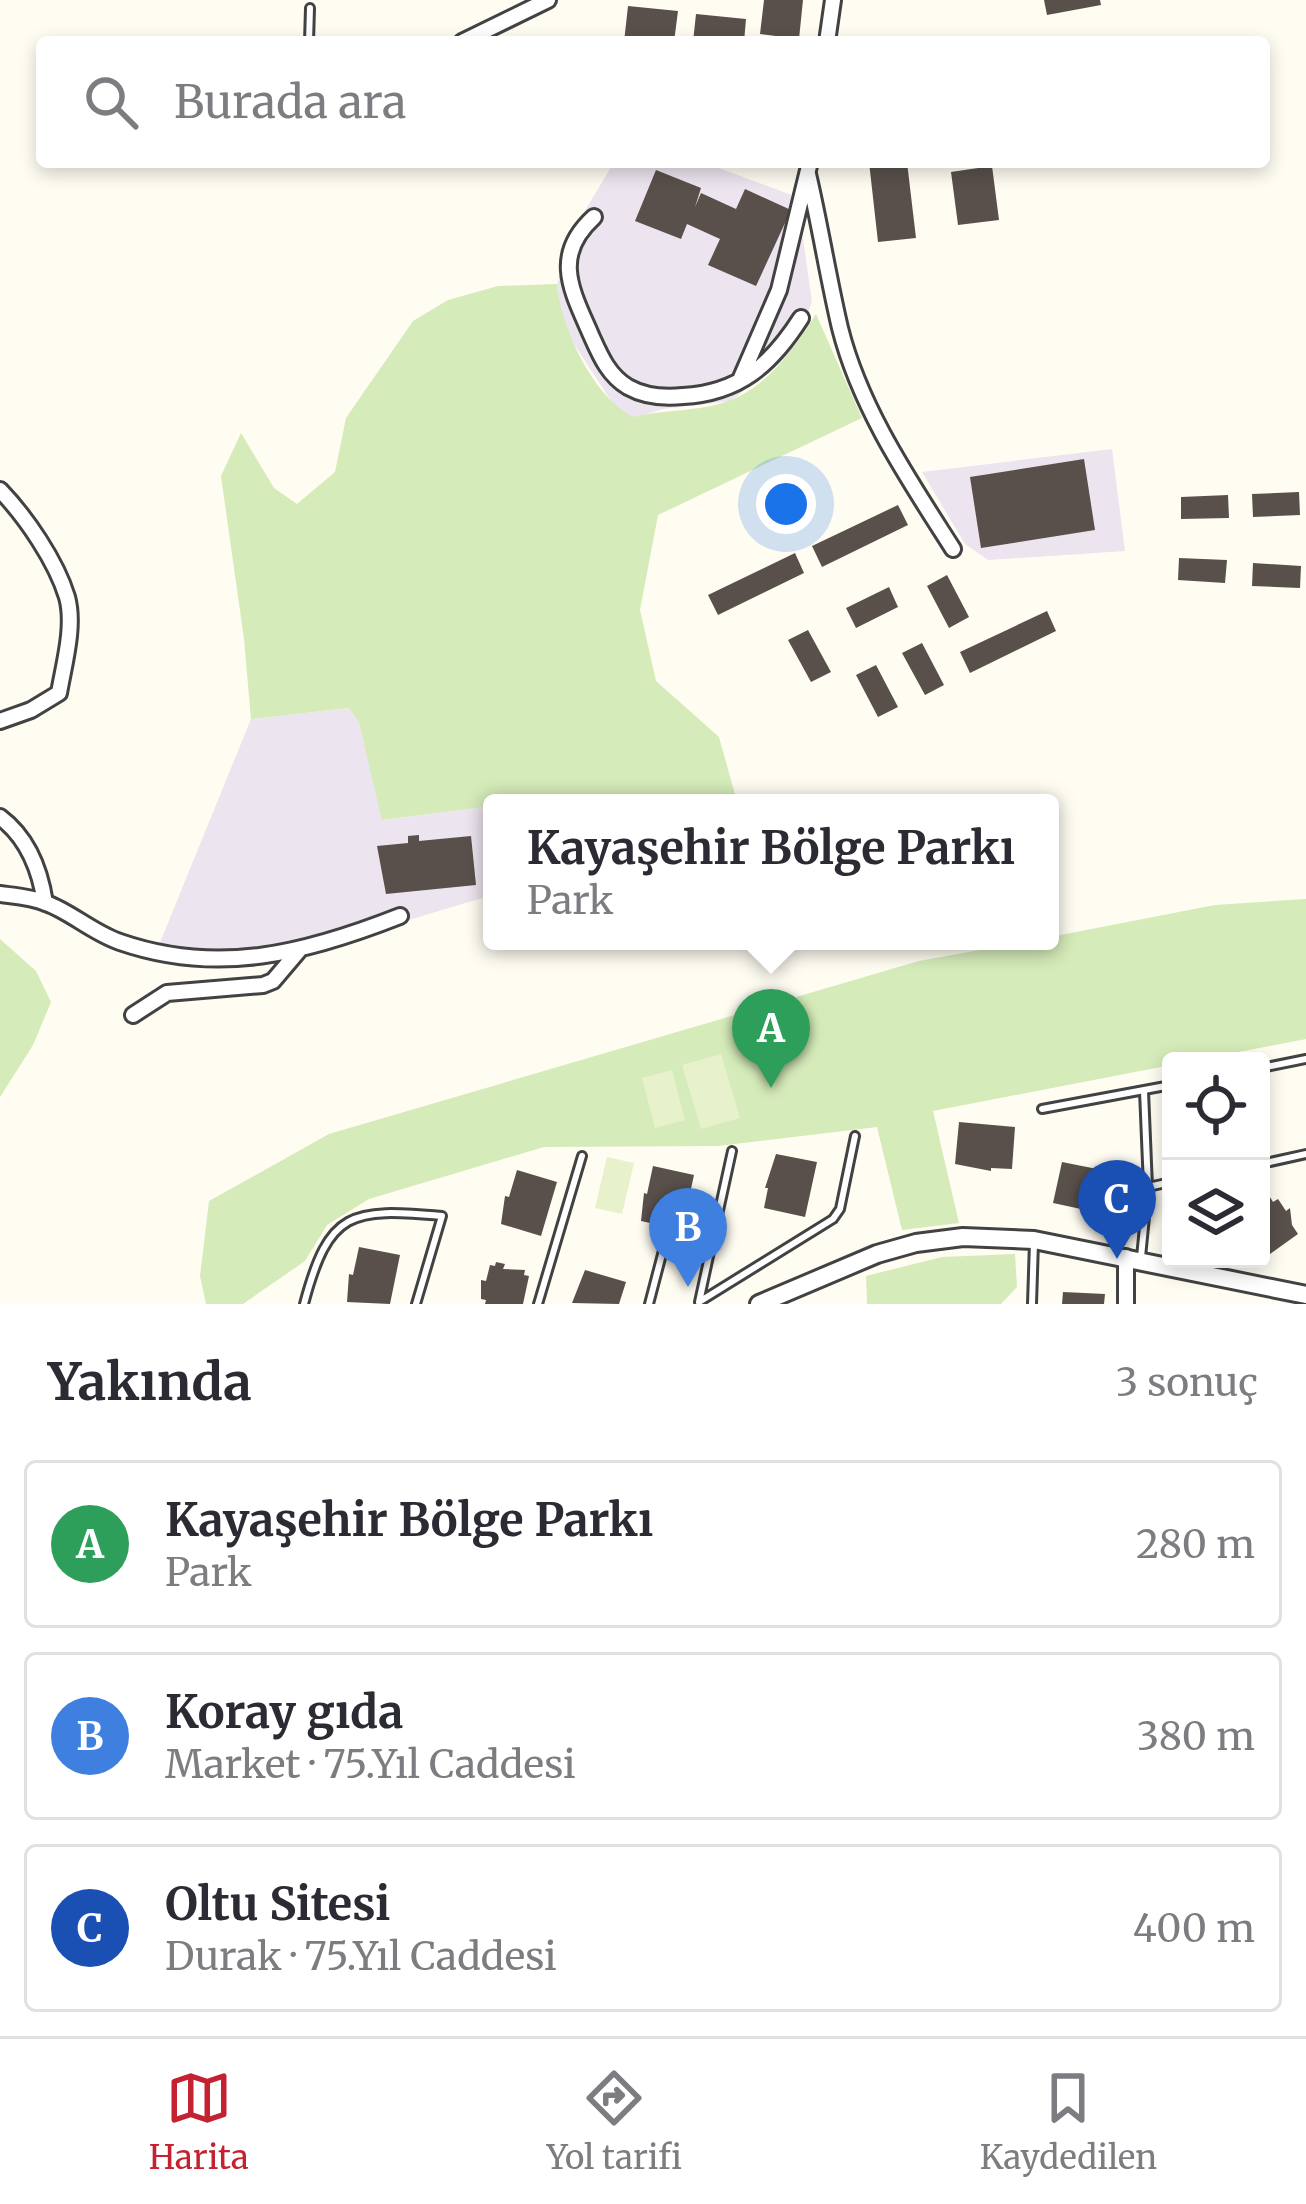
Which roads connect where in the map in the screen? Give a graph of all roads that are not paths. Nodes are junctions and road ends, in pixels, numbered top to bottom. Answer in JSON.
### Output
{"nodes":[{"id":1,"x":548,"y":0,"type":"edge"},
{"id":2,"x":833,"y":0,"type":"edge"},
{"id":3,"x":310,"y":8,"type":"dead end"},
{"id":4,"x":309,"y":36,"type":"edge"},
{"id":5,"x":474,"y":36,"type":"edge"},
{"id":6,"x":828,"y":36,"type":"edge"},
{"id":7,"x":809,"y":168,"type":"edge"},
{"id":8,"x":594,"y":217,"type":"dead end"},
{"id":9,"x":801,"y":318,"type":"dead end"},
{"id":10,"x":738,"y":385,"type":"junction"},
{"id":11,"x":2,"y":496,"type":"edge"},
{"id":12,"x":953,"y":549,"type":"dead end"},
{"id":13,"x":0,"y":721,"type":"edge"},
{"id":14,"x":0,"y":817,"type":"edge"},
{"id":15,"x":0,"y":893,"type":"edge"},
{"id":16,"x":45,"y":902,"type":"junction"},
{"id":17,"x":400,"y":916,"type":"dead end"},
{"id":18,"x":301,"y":948,"type":"junction"},
{"id":19,"x":133,"y":1015,"type":"dead end"},
{"id":20,"x":1306,"y":1059,"type":"edge"},
{"id":21,"x":1270,"y":1066,"type":"edge"},
{"id":22,"x":1162,"y":1087,"type":"edge"},
{"id":23,"x":1144,"y":1090,"type":"junction"},
{"id":24,"x":1042,"y":1109,"type":"dead end"},
{"id":25,"x":855,"y":1136,"type":"dead end"},
{"id":26,"x":731,"y":1151,"type":"dead end"},
{"id":27,"x":1306,"y":1154,"type":"edge"},
{"id":28,"x":582,"y":1156,"type":"dead end"},
{"id":29,"x":1270,"y":1161,"type":"edge"},
{"id":30,"x":1162,"y":1184,"type":"edge"},
{"id":31,"x":1148,"y":1187,"type":"junction"},
{"id":32,"x":666,"y":1238,"type":"dead end"},
{"id":33,"x":1034,"y":1240,"type":"junction"},
{"id":34,"x":1133,"y":1259,"type":"junction"},
{"id":35,"x":1306,"y":1295,"type":"edge"},
{"id":36,"x":699,"y":1303,"type":"edge"},
{"id":37,"x":304,"y":1304,"type":"edge"},
{"id":38,"x":416,"y":1304,"type":"edge"},
{"id":39,"x":538,"y":1304,"type":"edge"},
{"id":40,"x":649,"y":1304,"type":"edge"},
{"id":41,"x":759,"y":1304,"type":"edge"},
{"id":42,"x":1032,"y":1304,"type":"edge"},
{"id":43,"x":1126,"y":1304,"type":"edge"}],
"edges":[{"from":1,"to":5,"type":"street"},
{"from":2,"to":6,"type":"street"},
{"from":3,"to":4,"type":"lane"},
{"from":7,"to":10,"type":"street"},
{"from":7,"to":12,"type":"street"},
{"from":8,"to":10,"type":"street"},
{"from":9,"to":10,"type":"street"},
{"from":11,"to":13,"type":"street"},
{"from":14,"to":16,"type":"street"},
{"from":15,"to":16,"type":"street"},
{"from":16,"to":18,"type":"street"},
{"from":17,"to":18,"type":"street"},
{"from":18,"to":19,"type":"street"},
{"from":20,"to":21,"type":"lane"},
{"from":22,"to":23,"type":"lane"},
{"from":23,"to":24,"type":"lane"},
{"from":23,"to":31,"type":"lane"},
{"from":25,"to":36,"type":"lane"},
{"from":26,"to":36,"type":"lane"},
{"from":27,"to":29,"type":"lane"},
{"from":28,"to":39,"type":"lane"},
{"from":30,"to":31,"type":"lane"},
{"from":31,"to":34,"type":"lane"},
{"from":32,"to":40,"type":"lane"},
{"from":33,"to":34,"type":"street"},
{"from":33,"to":41,"type":"street"},
{"from":33,"to":42,"type":"lane"},
{"from":34,"to":35,"type":"street"},
{"from":34,"to":43,"type":"street"},
{"from":37,"to":38,"type":"lane"}]}
